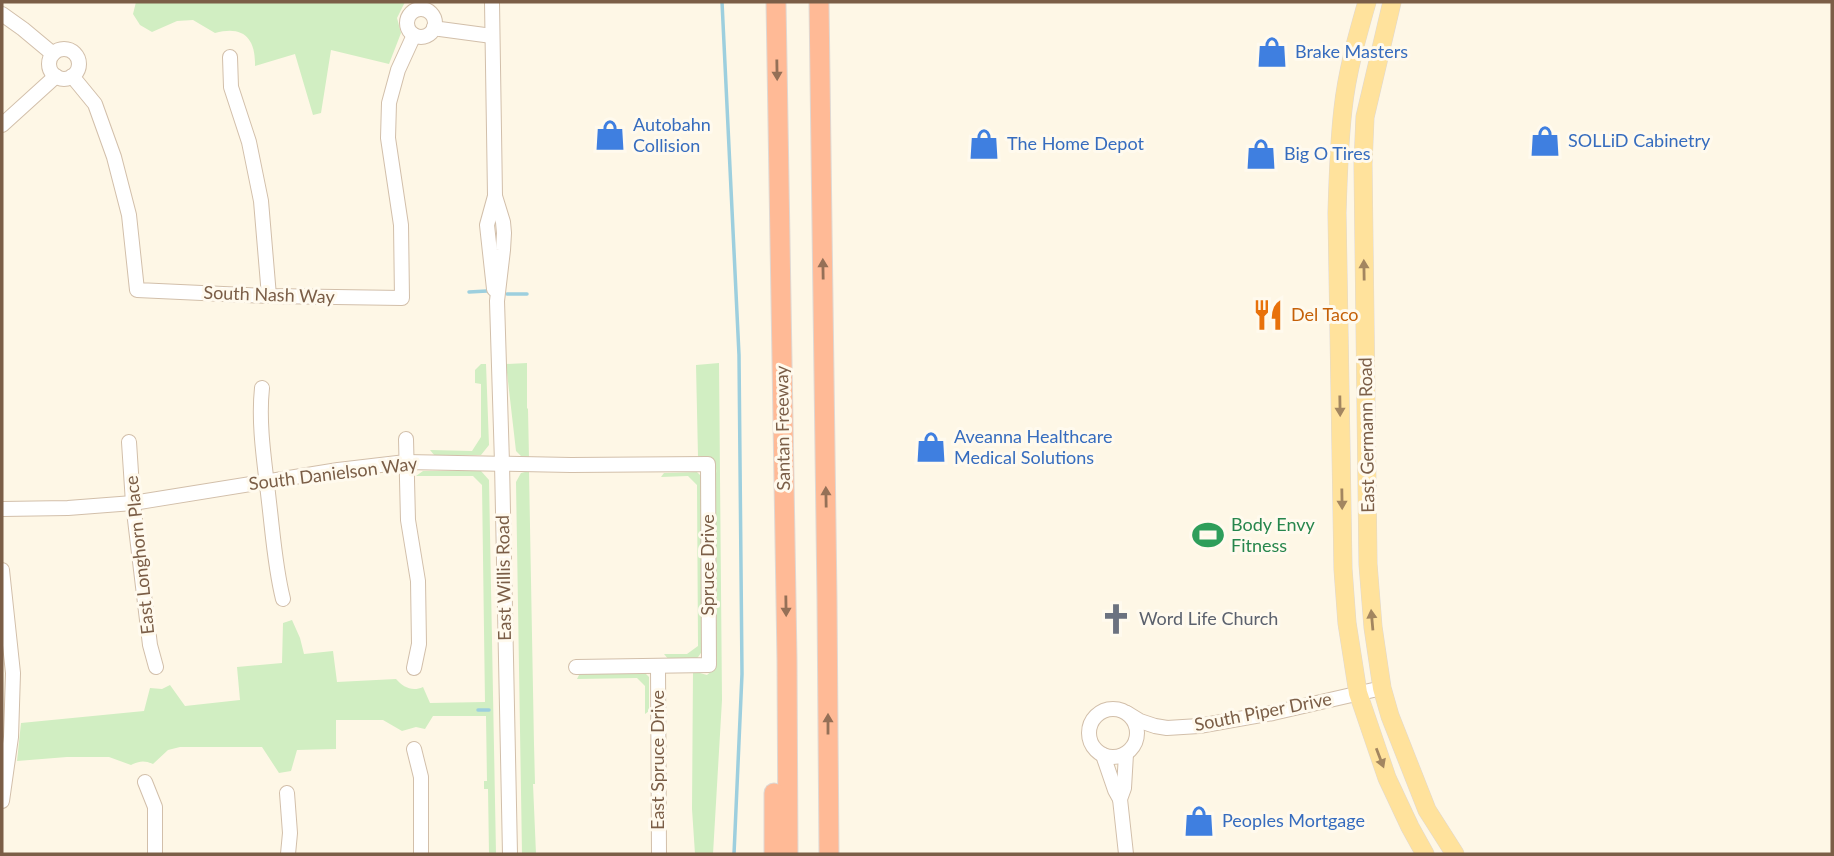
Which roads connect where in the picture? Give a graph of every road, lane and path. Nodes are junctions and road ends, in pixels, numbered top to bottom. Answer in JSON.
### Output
{"nodes":[{"id":1,"x":492,"y":2,"type":"edge"},
{"id":2,"x":776,"y":2,"type":"edge"},
{"id":3,"x":819,"y":2,"type":"edge"},
{"id":4,"x":829,"y":2,"type":"edge"},
{"id":5,"x":1367,"y":2,"type":"edge"},
{"id":6,"x":1392,"y":2,"type":"edge"},
{"id":7,"x":429,"y":6,"type":"edge"},
{"id":8,"x":2,"y":14,"type":"edge"},
{"id":9,"x":434,"y":27,"type":"junction"},
{"id":10,"x":414,"y":35,"type":"junction"},
{"id":11,"x":492,"y":36,"type":"junction"},
{"id":12,"x":53,"y":54,"type":"junction"},
{"id":13,"x":230,"y":57,"type":"dead end"},
{"id":14,"x":56,"y":76,"type":"junction"},
{"id":15,"x":72,"y":76,"type":"junction"},
{"id":16,"x":820,"y":79,"type":"junction"},
{"id":17,"x":2,"y":125,"type":"edge"},
{"id":18,"x":269,"y":296,"type":"junction"},
{"id":19,"x":262,"y":387,"type":"dead end"},
{"id":20,"x":406,"y":439,"type":"dead end"},
{"id":21,"x":129,"y":442,"type":"dead end"},
{"id":22,"x":406,"y":462,"type":"junction"},
{"id":23,"x":502,"y":463,"type":"junction"},
{"id":24,"x":708,"y":464,"type":"joint"},
{"id":25,"x":267,"y":481,"type":"junction"},
{"id":26,"x":133,"y":503,"type":"junction"},
{"id":27,"x":2,"y":509,"type":"edge"},
{"id":28,"x":2,"y":570,"type":"edge"},
{"id":29,"x":283,"y":599,"type":"dead end"},
{"id":30,"x":787,"y":660,"type":"junction"},
{"id":31,"x":658,"y":666,"type":"junction"},
{"id":32,"x":156,"y":667,"type":"dead end"},
{"id":33,"x":576,"y":667,"type":"dead end"},
{"id":34,"x":414,"y":668,"type":"dead end"},
{"id":35,"x":1382,"y":688,"type":"junction"},
{"id":36,"x":1357,"y":693,"type":"junction"},
{"id":37,"x":1127,"y":713,"type":"junction"},
{"id":38,"x":1167,"y":728,"type":"junction"},
{"id":39,"x":1136,"y":742,"type":"junction"},
{"id":40,"x":414,"y":749,"type":"dead end"},
{"id":41,"x":1126,"y":754,"type":"junction"},
{"id":42,"x":1103,"y":755,"type":"junction"},
{"id":43,"x":145,"y":782,"type":"dead end"},
{"id":44,"x":287,"y":793,"type":"dead end"},
{"id":45,"x":828,"y":793,"type":"junction"},
{"id":46,"x":1120,"y":799,"type":"junction"},
{"id":47,"x":2,"y":801,"type":"edge"},
{"id":48,"x":155,"y":854,"type":"edge"},
{"id":49,"x":288,"y":854,"type":"edge"},
{"id":50,"x":421,"y":854,"type":"edge"},
{"id":51,"x":510,"y":854,"type":"edge"},
{"id":52,"x":659,"y":854,"type":"edge"},
{"id":53,"x":774,"y":854,"type":"edge"},
{"id":54,"x":788,"y":854,"type":"edge"},
{"id":55,"x":829,"y":854,"type":"edge"},
{"id":56,"x":840,"y":854,"type":"edge"},
{"id":57,"x":1125,"y":854,"type":"edge"},
{"id":58,"x":1425,"y":854,"type":"edge"},
{"id":59,"x":1455,"y":854,"type":"edge"}],
"edges":[{"from":1,"to":11,"type":"street","name":"East Willis Road"},
{"from":2,"to":30,"type":"highway","name":"Santan Freeway","one_way":true},
{"from":3,"to":16,"type":"highway"},
{"from":4,"to":16,"type":"highway"},
{"from":5,"to":36,"type":"main road","name":"East Germann Road","one_way":true},
{"from":35,"to":6,"type":"main road","name":"East Germann Road","one_way":true},
{"from":7,"to":9,"type":"street"},
{"from":7,"to":10,"type":"street"},
{"from":8,"to":12,"type":"street"},
{"from":9,"to":10,"type":"street"},
{"from":9,"to":11,"type":"street"},
{"from":10,"to":18,"type":"street","name":"South Nash Way"},
{"from":11,"to":23,"type":"street","name":"East Willis Road"},
{"from":12,"to":14,"type":"street"},
{"from":12,"to":15,"type":"street"},
{"from":13,"to":18,"type":"street"},
{"from":14,"to":15,"type":"street"},
{"from":14,"to":17,"type":"street"},
{"from":15,"to":18,"type":"street","name":"South Nash Way"},
{"from":45,"to":16,"type":"highway","one_way":true},
{"from":19,"to":25,"type":"street"},
{"from":20,"to":22,"type":"street"},
{"from":21,"to":26,"type":"street","name":"East Longhorn Place"},
{"from":22,"to":23,"type":"street","name":"South Danielson Way"},
{"from":22,"to":25,"type":"street","name":"South Danielson Way"},
{"from":22,"to":34,"type":"street"},
{"from":23,"to":24,"type":"street","name":"South Danielson Way"},
{"from":23,"to":51,"type":"street","name":"East Willis Road"},
{"from":24,"to":31,"type":"street","name":"Spruce Drive"},
{"from":25,"to":26,"type":"street","name":"South Danielson Way"},
{"from":25,"to":29,"type":"street"},
{"from":26,"to":27,"type":"street","name":"South Danielson Way"},
{"from":26,"to":32,"type":"street","name":"East Longhorn Place"},
{"from":28,"to":47,"type":"street"},
{"from":30,"to":53,"type":"highway"},
{"from":30,"to":54,"type":"highway","name":"Santan Freeway"},
{"from":31,"to":33,"type":"street"},
{"from":31,"to":52,"type":"street","name":"East Spruce Drive"},
{"from":35,"to":36,"type":"street","name":"South Piper Drive"},
{"from":35,"to":59,"type":"main road","name":"East Germann Road"},
{"from":36,"to":38,"type":"street","name":"South Piper Drive"},
{"from":36,"to":58,"type":"main road","name":"East Germann Road","one_way":true},
{"from":37,"to":38,"type":"street","name":"South Piper Drive"},
{"from":37,"to":39,"type":"street"},
{"from":37,"to":42,"type":"street"},
{"from":38,"to":39,"type":"street","name":"South Piper Drive"},
{"from":39,"to":41,"type":"street"},
{"from":40,"to":50,"type":"street"},
{"from":41,"to":42,"type":"street"},
{"from":41,"to":46,"type":"street"},
{"from":42,"to":46,"type":"street"},
{"from":43,"to":48,"type":"street"},
{"from":44,"to":49,"type":"street"},
{"from":45,"to":55,"type":"highway"},
{"from":45,"to":56,"type":"highway"},
{"from":46,"to":57,"type":"street"}]}
